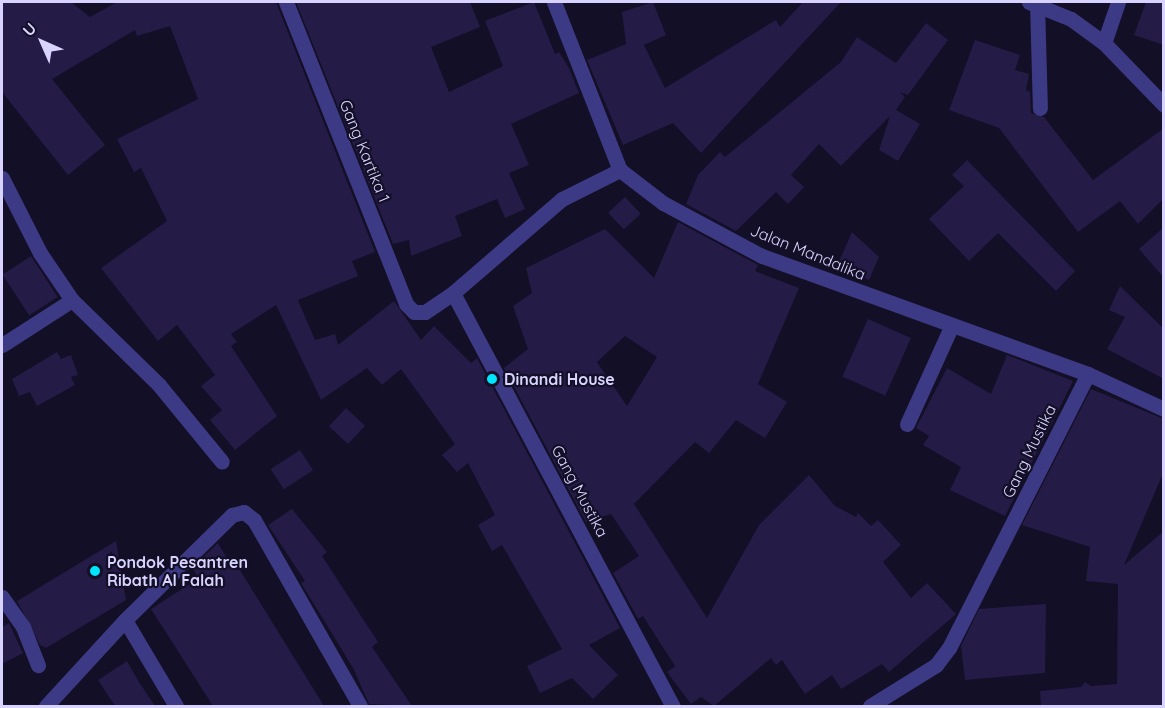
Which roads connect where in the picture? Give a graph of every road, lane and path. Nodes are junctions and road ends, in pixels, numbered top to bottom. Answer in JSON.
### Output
{"nodes":[{"id":1,"x":286,"y":2,"type":"edge"},
{"id":2,"x":554,"y":2,"type":"edge"},
{"id":3,"x":1033,"y":2,"type":"edge"},
{"id":4,"x":1118,"y":2,"type":"edge"},
{"id":5,"x":1104,"y":44,"type":"junction"},
{"id":6,"x":1164,"y":105,"type":"edge"},
{"id":7,"x":1040,"y":108,"type":"dead end"},
{"id":8,"x":620,"y":170,"type":"junction"},
{"id":9,"x":2,"y":178,"type":"edge"},
{"id":10,"x":453,"y":293,"type":"junction"},
{"id":11,"x":72,"y":300,"type":"junction"},
{"id":12,"x":951,"y":327,"type":"junction"},
{"id":13,"x":2,"y":345,"type":"edge"},
{"id":14,"x":1088,"y":374,"type":"junction"},
{"id":15,"x":1164,"y":409,"type":"edge"},
{"id":16,"x":907,"y":424,"type":"dead end"},
{"id":17,"x":222,"y":462,"type":"dead end"},
{"id":18,"x":2,"y":597,"type":"edge"},
{"id":19,"x":125,"y":620,"type":"junction"},
{"id":20,"x":38,"y":665,"type":"dead end"},
{"id":21,"x":46,"y":706,"type":"edge"},
{"id":22,"x":176,"y":706,"type":"edge"},
{"id":23,"x":360,"y":706,"type":"edge"},
{"id":24,"x":673,"y":706,"type":"edge"},
{"id":25,"x":870,"y":706,"type":"edge"}],
"edges":[{"from":1,"to":10,"type":"street","name":"Gang Kartika 1"},
{"from":2,"to":8,"type":"street"},
{"from":3,"to":5,"type":"street"},
{"from":3,"to":7,"type":"street"},
{"from":4,"to":5,"type":"street"},
{"from":5,"to":6,"type":"street"},
{"from":8,"to":10,"type":"street"},
{"from":8,"to":12,"type":"street","name":"Jalan Mandalika"},
{"from":9,"to":11,"type":"street"},
{"from":10,"to":24,"type":"street","name":"Gang Mustika"},
{"from":11,"to":13,"type":"street"},
{"from":11,"to":17,"type":"street"},
{"from":12,"to":14,"type":"street","name":"Jalan Mandalika"},
{"from":12,"to":16,"type":"street"},
{"from":14,"to":15,"type":"street","name":"Jalan Mandalika"},
{"from":14,"to":25,"type":"street","name":"Gang Mustika"},
{"from":18,"to":20,"type":"street"},
{"from":19,"to":21,"type":"street"},
{"from":19,"to":22,"type":"street"},
{"from":19,"to":23,"type":"street"}]}
